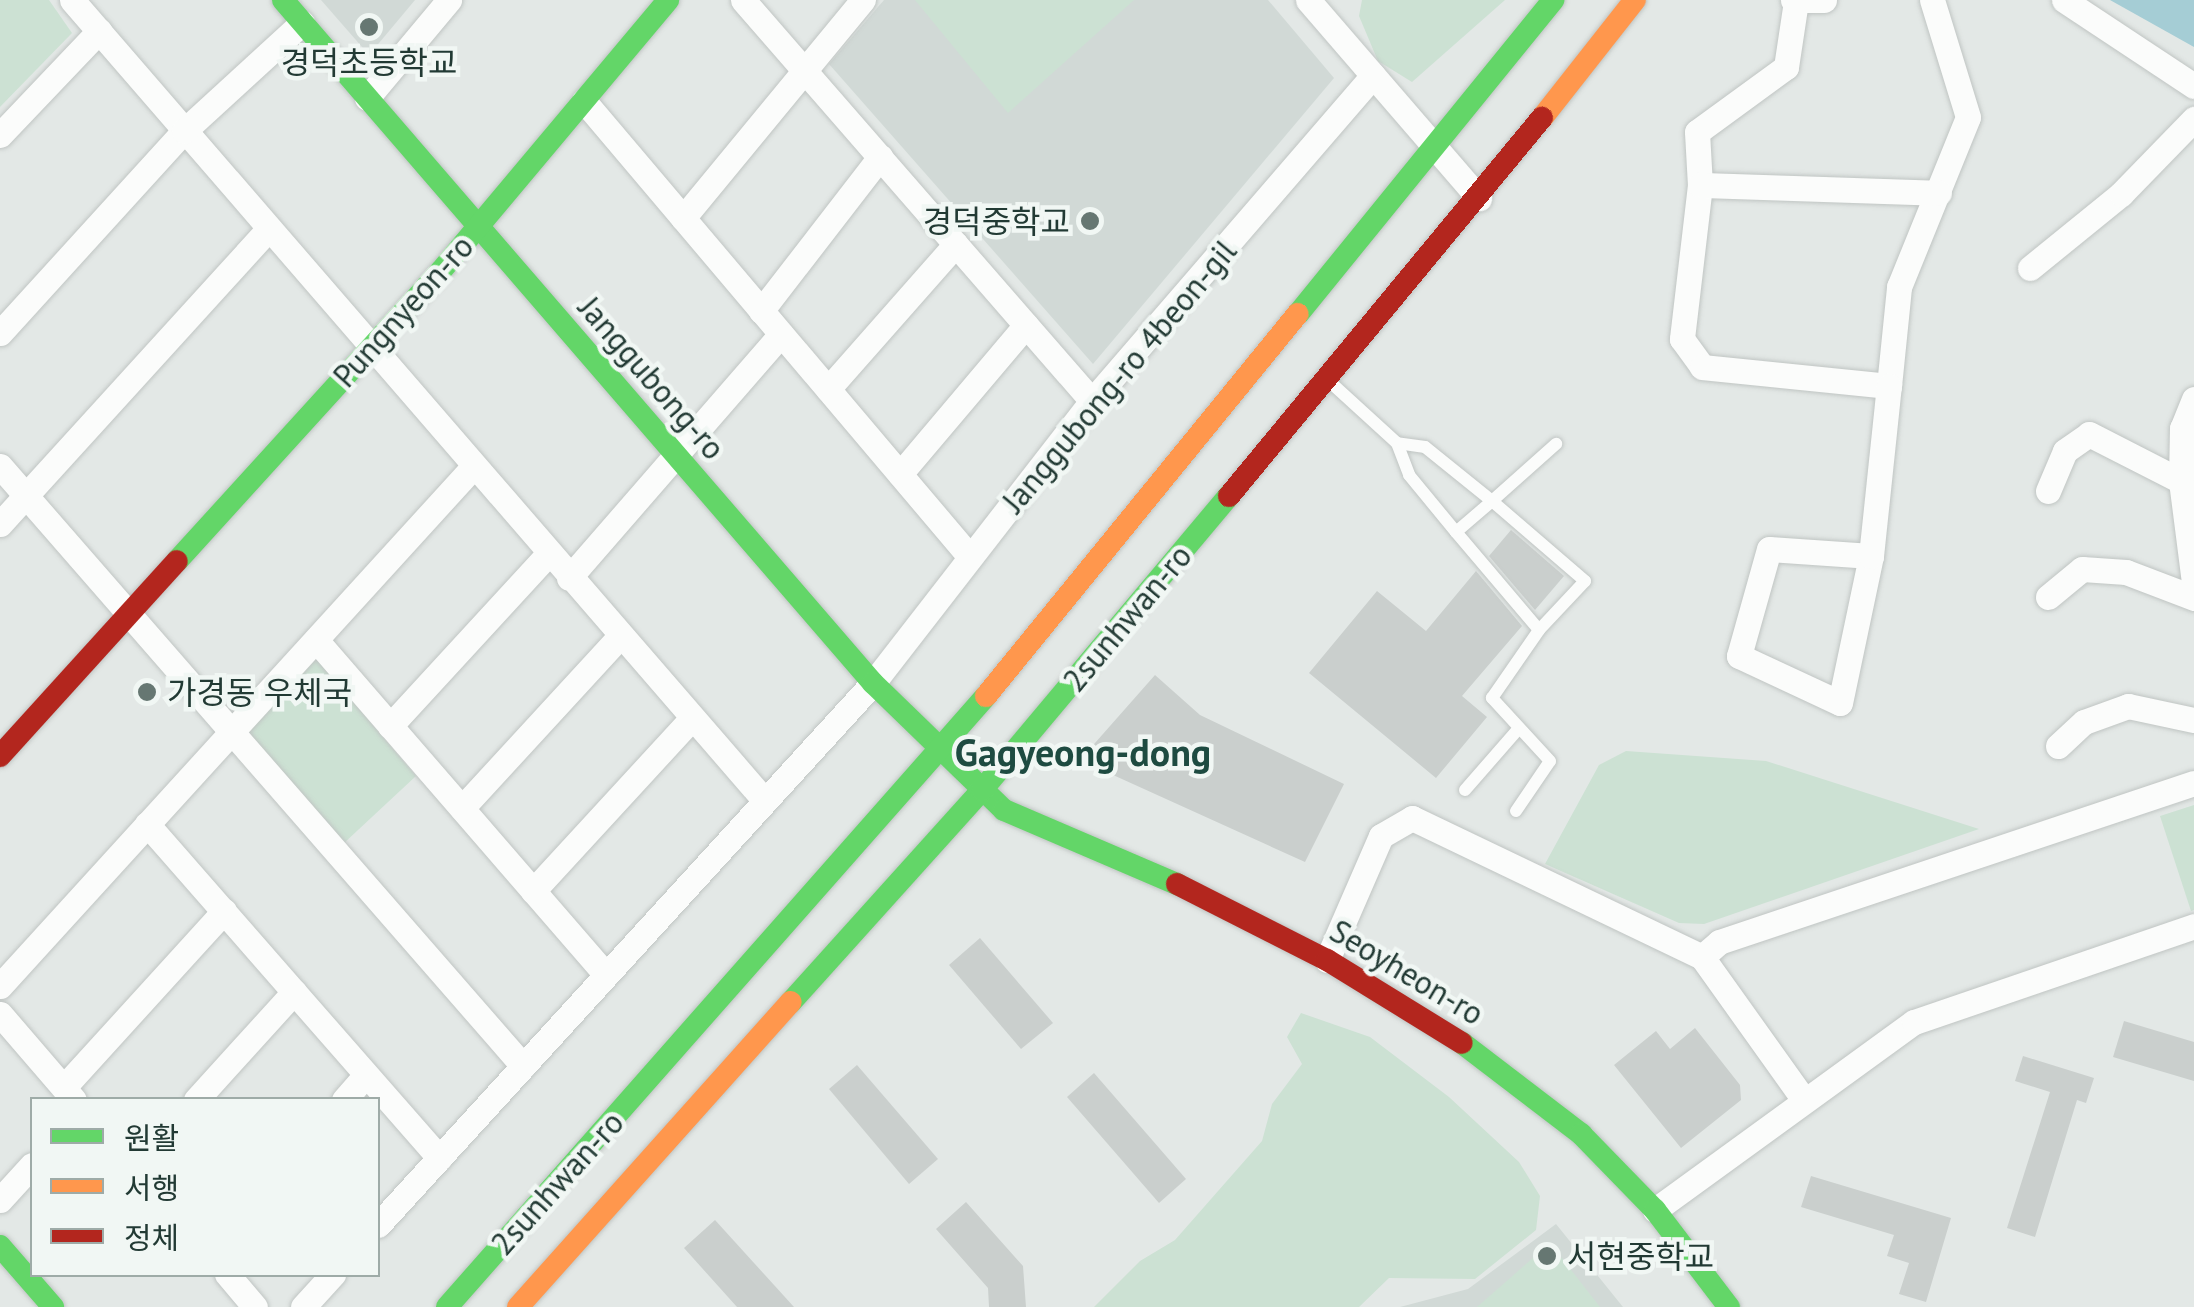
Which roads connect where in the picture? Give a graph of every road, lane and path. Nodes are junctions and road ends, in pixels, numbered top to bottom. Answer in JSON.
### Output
{"nodes":[{"id":1,"x":72,"y":0,"type":"edge"},
{"id":2,"x":283,"y":0,"type":"edge"},
{"id":3,"x":449,"y":0,"type":"edge"},
{"id":4,"x":668,"y":0,"type":"edge"},
{"id":5,"x":743,"y":0,"type":"edge"},
{"id":6,"x":863,"y":0,"type":"edge"},
{"id":7,"x":1308,"y":0,"type":"edge"},
{"id":8,"x":1553,"y":0,"type":"edge"},
{"id":9,"x":1635,"y":0,"type":"edge"},
{"id":10,"x":1824,"y":0,"type":"edge"},
{"id":11,"x":1932,"y":0,"type":"edge"},
{"id":12,"x":2064,"y":0,"type":"edge"},
{"id":13,"x":1794,"y":1,"type":"edge"},
{"id":14,"x":302,"y":22,"type":"junction"},
{"id":15,"x":99,"y":31,"type":"junction"},
{"id":16,"x":804,"y":70,"type":"junction"},
{"id":17,"x":1372,"y":75,"type":"junction"},
{"id":18,"x":2194,"y":86,"type":"edge"},
{"id":19,"x":367,"y":98,"type":"junction"},
{"id":20,"x":584,"y":101,"type":"junction"},
{"id":21,"x":2194,"y":119,"type":"edge"},
{"id":22,"x":184,"y":130,"type":"junction"},
{"id":23,"x":0,"y":135,"type":"edge"},
{"id":24,"x":1435,"y":147,"type":"junction"},
{"id":25,"x":880,"y":157,"type":"junction"},
{"id":26,"x":1700,"y":185,"type":"junction"},
{"id":27,"x":1939,"y":192,"type":"junction"},
{"id":28,"x":1479,"y":198,"type":"junction"},
{"id":29,"x":683,"y":218,"type":"junction"},
{"id":30,"x":478,"y":227,"type":"junction"},
{"id":31,"x":268,"y":229,"type":"junction"},
{"id":32,"x":956,"y":244,"type":"junction"},
{"id":33,"x":2030,"y":268,"type":"dead end"},
{"id":34,"x":762,"y":311,"type":"junction"},
{"id":35,"x":1026,"y":325,"type":"junction"},
{"id":36,"x":0,"y":334,"type":"edge"},
{"id":37,"x":781,"y":334,"type":"junction"},
{"id":38,"x":370,"y":348,"type":"junction"},
{"id":39,"x":1327,"y":380,"type":"junction"},
{"id":40,"x":1889,"y":386,"type":"junction"},
{"id":41,"x":828,"y":389,"type":"junction"},
{"id":42,"x":2194,"y":399,"type":"edge"},
{"id":43,"x":1092,"y":401,"type":"junction"},
{"id":44,"x":1398,"y":443,"type":"junction"},
{"id":45,"x":1556,"y":444,"type":"dead end"},
{"id":46,"x":679,"y":458,"type":"junction"},
{"id":47,"x":0,"y":466,"type":"edge"},
{"id":48,"x":472,"y":468,"type":"junction"},
{"id":49,"x":900,"y":474,"type":"junction"},
{"id":50,"x":2181,"y":480,"type":"junction"},
{"id":51,"x":2048,"y":490,"type":"dead end"},
{"id":52,"x":26,"y":496,"type":"junction"},
{"id":53,"x":1492,"y":501,"type":"junction"},
{"id":54,"x":0,"y":524,"type":"edge"},
{"id":55,"x":1456,"y":532,"type":"junction"},
{"id":56,"x":548,"y":554,"type":"junction"},
{"id":57,"x":1872,"y":556,"type":"junction"},
{"id":58,"x":970,"y":558,"type":"junction"},
{"id":59,"x":569,"y":578,"type":"junction"},
{"id":60,"x":2194,"y":582,"type":"edge"},
{"id":61,"x":2048,"y":597,"type":"dead end"},
{"id":62,"x":2194,"y":598,"type":"edge"},
{"id":63,"x":130,"y":614,"type":"junction"},
{"id":64,"x":1539,"y":630,"type":"junction"},
{"id":65,"x":620,"y":636,"type":"junction"},
{"id":66,"x":316,"y":640,"type":"junction"},
{"id":67,"x":873,"y":683,"type":"junction"},
{"id":68,"x":692,"y":718,"type":"junction"},
{"id":69,"x":2194,"y":720,"type":"edge"},
{"id":70,"x":390,"y":726,"type":"junction"},
{"id":71,"x":1519,"y":728,"type":"junction"},
{"id":72,"x":232,"y":732,"type":"junction"},
{"id":73,"x":2058,"y":746,"type":"dead end"},
{"id":74,"x":942,"y":750,"type":"junction"},
{"id":75,"x":0,"y":756,"type":"edge"},
{"id":76,"x":2194,"y":783,"type":"edge"},
{"id":77,"x":982,"y":790,"type":"junction"},
{"id":78,"x":1464,"y":790,"type":"dead end"},
{"id":79,"x":765,"y":801,"type":"junction"},
{"id":80,"x":462,"y":808,"type":"junction"},
{"id":81,"x":1516,"y":811,"type":"dead end"},
{"id":82,"x":148,"y":824,"type":"junction"},
{"id":83,"x":533,"y":891,"type":"junction"},
{"id":84,"x":224,"y":911,"type":"junction"},
{"id":85,"x":2194,"y":926,"type":"edge"},
{"id":86,"x":1702,"y":957,"type":"junction"},
{"id":87,"x":1327,"y":960,"type":"junction"},
{"id":88,"x":606,"y":975,"type":"junction"},
{"id":89,"x":0,"y":986,"type":"edge"},
{"id":90,"x":294,"y":992,"type":"junction"},
{"id":91,"x":0,"y":1014,"type":"edge"},
{"id":92,"x":523,"y":1066,"type":"junction"},
{"id":93,"x":366,"y":1075,"type":"junction"},
{"id":94,"x":69,"y":1093,"type":"edge"},
{"id":95,"x":199,"y":1097,"type":"edge"},
{"id":96,"x":347,"y":1097,"type":"edge"},
{"id":97,"x":1804,"y":1100,"type":"junction"},
{"id":98,"x":439,"y":1158,"type":"junction"},
{"id":99,"x":30,"y":1167,"type":"edge"},
{"id":100,"x":0,"y":1200,"type":"edge"},
{"id":101,"x":1655,"y":1210,"type":"junction"},
{"id":102,"x":380,"y":1224,"type":"edge"},
{"id":103,"x":4,"y":1258,"type":"edge"},
{"id":104,"x":230,"y":1277,"type":"edge"},
{"id":105,"x":330,"y":1277,"type":"edge"},
{"id":106,"x":53,"y":1307,"type":"edge"},
{"id":107,"x":256,"y":1307,"type":"edge"},
{"id":108,"x":303,"y":1307,"type":"edge"},
{"id":109,"x":447,"y":1307,"type":"edge"},
{"id":110,"x":518,"y":1307,"type":"edge"},
{"id":111,"x":1729,"y":1307,"type":"edge"}],
"edges":[{"from":1,"to":15,"type":"street"},
{"from":2,"to":14,"type":"street","name":"Janggubong-ro"},
{"from":3,"to":19,"type":"street"},
{"from":4,"to":20,"type":"street","name":"Pungnyeon-ro"},
{"from":5,"to":16,"type":"street"},
{"from":6,"to":16,"type":"street"},
{"from":7,"to":17,"type":"street"},
{"from":8,"to":24,"type":"street","name":"2sunhwan-ro"},
{"from":9,"to":28,"type":"street","name":"2sunhwan-ro"},
{"from":10,"to":13,"type":"street"},
{"from":11,"to":27,"type":"street"},
{"from":12,"to":18,"type":"street"},
{"from":13,"to":26,"type":"street"},
{"from":14,"to":19,"type":"street","name":"Janggubong-ro"},
{"from":14,"to":22,"type":"street"},
{"from":15,"to":22,"type":"street"},
{"from":15,"to":23,"type":"street"},
{"from":16,"to":25,"type":"street"},
{"from":16,"to":29,"type":"street"},
{"from":17,"to":24,"type":"street"},
{"from":17,"to":43,"type":"street","name":"Janggubong-ro 4beon-gil"},
{"from":19,"to":30,"type":"street","name":"Janggubong-ro"},
{"from":20,"to":29,"type":"street"},
{"from":20,"to":30,"type":"street","name":"Pungnyeon-ro"},
{"from":21,"to":33,"type":"street"},
{"from":22,"to":31,"type":"street"},
{"from":22,"to":36,"type":"street"},
{"from":24,"to":28,"type":"street"},
{"from":24,"to":74,"type":"street","name":"2sunhwan-ro"},
{"from":25,"to":32,"type":"street"},
{"from":25,"to":34,"type":"street"},
{"from":26,"to":27,"type":"street"},
{"from":26,"to":40,"type":"street"},
{"from":27,"to":40,"type":"street"},
{"from":28,"to":39,"type":"street","name":"2sunhwan-ro"},
{"from":29,"to":34,"type":"street"},
{"from":30,"to":38,"type":"street","name":"Pungnyeon-ro"},
{"from":30,"to":46,"type":"street","name":"Janggubong-ro"},
{"from":31,"to":38,"type":"street"},
{"from":31,"to":52,"type":"street"},
{"from":32,"to":35,"type":"street"},
{"from":32,"to":41,"type":"street"},
{"from":34,"to":37,"type":"street"},
{"from":35,"to":43,"type":"street"},
{"from":35,"to":49,"type":"street"},
{"from":37,"to":41,"type":"street"},
{"from":37,"to":46,"type":"street"},
{"from":38,"to":48,"type":"street"},
{"from":38,"to":63,"type":"street","name":"Pungnyeon-ro"},
{"from":39,"to":44,"type":"lane"},
{"from":39,"to":77,"type":"street","name":"2sunhwan-ro"},
{"from":40,"to":57,"type":"street"},
{"from":41,"to":49,"type":"street"},
{"from":42,"to":50,"type":"street"},
{"from":43,"to":58,"type":"street","name":"Janggubong-ro 4beon-gil"},
{"from":44,"to":53,"type":"lane"},
{"from":44,"to":55,"type":"lane"},
{"from":45,"to":53,"type":"lane"},
{"from":46,"to":59,"type":"street"},
{"from":46,"to":67,"type":"street","name":"Janggubong-ro"},
{"from":47,"to":52,"type":"street"},
{"from":48,"to":56,"type":"street"},
{"from":48,"to":66,"type":"street"},
{"from":49,"to":58,"type":"street"},
{"from":50,"to":51,"type":"street"},
{"from":50,"to":60,"type":"street"},
{"from":52,"to":54,"type":"street"},
{"from":52,"to":63,"type":"street"},
{"from":53,"to":55,"type":"lane"},
{"from":53,"to":64,"type":"lane"},
{"from":55,"to":64,"type":"lane"},
{"from":56,"to":59,"type":"street"},
{"from":56,"to":70,"type":"street"},
{"from":57,"to":57,"type":"street"},
{"from":58,"to":67,"type":"street","name":"Janggubong-ro 4beon-gil"},
{"from":59,"to":65,"type":"street"},
{"from":61,"to":62,"type":"street"},
{"from":63,"to":72,"type":"street"},
{"from":63,"to":75,"type":"street","name":"Pungnyeon-ro"},
{"from":64,"to":71,"type":"lane"},
{"from":65,"to":68,"type":"street"},
{"from":65,"to":80,"type":"street"},
{"from":66,"to":70,"type":"street"},
{"from":66,"to":72,"type":"street"},
{"from":67,"to":74,"type":"street","name":"Janggubong-ro"},
{"from":67,"to":79,"type":"street","name":"Janggubong-ro 4beon-gil"},
{"from":68,"to":79,"type":"street"},
{"from":68,"to":83,"type":"street"},
{"from":69,"to":73,"type":"street"},
{"from":70,"to":80,"type":"street"},
{"from":71,"to":78,"type":"lane"},
{"from":71,"to":81,"type":"lane"},
{"from":72,"to":82,"type":"street"},
{"from":72,"to":92,"type":"street"},
{"from":74,"to":77,"type":"street","name":"Janggubong-ro"},
{"from":74,"to":109,"type":"street","name":"2sunhwan-ro"},
{"from":76,"to":86,"type":"street"},
{"from":77,"to":87,"type":"street","name":"Seoyheon-ro"},
{"from":77,"to":110,"type":"street","name":"2sunhwan-ro"},
{"from":79,"to":88,"type":"street","name":"Janggubong-ro 4beon-gil"},
{"from":80,"to":83,"type":"street"},
{"from":82,"to":84,"type":"street"},
{"from":82,"to":89,"type":"street"},
{"from":83,"to":88,"type":"street"},
{"from":84,"to":90,"type":"street"},
{"from":84,"to":94,"type":"street"},
{"from":85,"to":97,"type":"street"},
{"from":86,"to":87,"type":"street"},
{"from":86,"to":97,"type":"street"},
{"from":87,"to":101,"type":"street","name":"Seoyheon-ro"},
{"from":88,"to":92,"type":"street","name":"Janggubong-ro 4beon-gil"},
{"from":90,"to":93,"type":"street"},
{"from":90,"to":95,"type":"street"},
{"from":91,"to":94,"type":"street"},
{"from":92,"to":98,"type":"street","name":"Janggubong-ro 4beon-gil"},
{"from":93,"to":96,"type":"street"},
{"from":93,"to":98,"type":"street"},
{"from":97,"to":101,"type":"street"},
{"from":98,"to":102,"type":"street","name":"Janggubong-ro 4beon-gil"},
{"from":99,"to":100,"type":"street"},
{"from":101,"to":111,"type":"street","name":"Seoyheon-ro"},
{"from":103,"to":106,"type":"street"},
{"from":104,"to":107,"type":"street"},
{"from":105,"to":108,"type":"street"}]}
